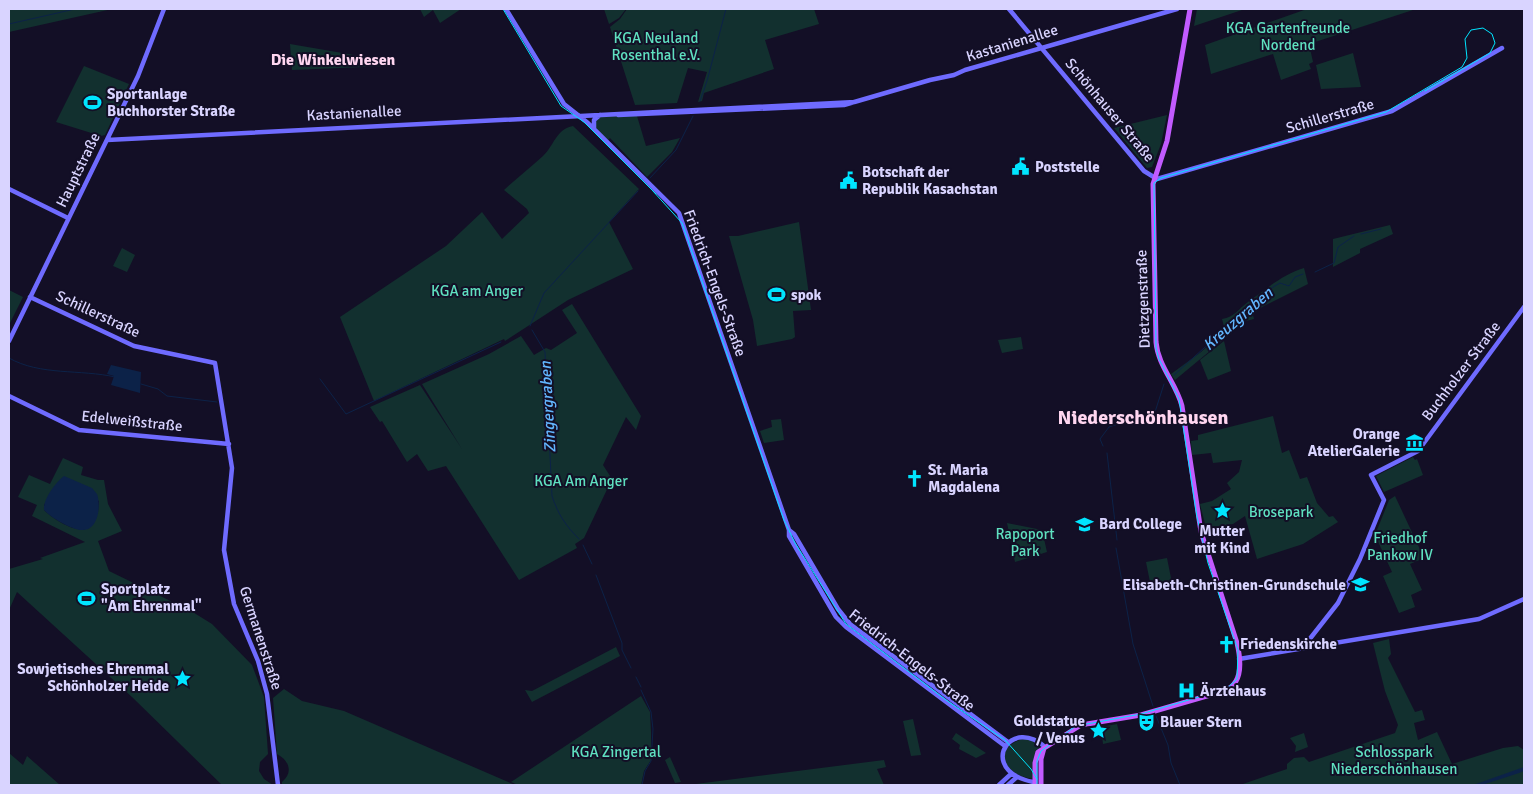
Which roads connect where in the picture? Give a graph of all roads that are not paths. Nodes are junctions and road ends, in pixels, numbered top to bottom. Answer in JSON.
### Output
{"nodes":[{"id":1,"x":164,"y":9,"type":"edge"},
{"id":2,"x":506,"y":9,"type":"edge"},
{"id":3,"x":1009,"y":9,"type":"edge"},
{"id":4,"x":1177,"y":9,"type":"edge"},
{"id":5,"x":1190,"y":9,"type":"edge"},
{"id":6,"x":1042,"y":48,"type":"junction"},
{"id":7,"x":1502,"y":48,"type":"dead end"},
{"id":8,"x":602,"y":114,"type":"junction"},
{"id":9,"x":578,"y":115,"type":"junction"},
{"id":10,"x":594,"y":128,"type":"junction"},
{"id":11,"x":107,"y":140,"type":"junction"},
{"id":12,"x":1154,"y":179,"type":"junction"},
{"id":13,"x":9,"y":189,"type":"edge"},
{"id":14,"x":68,"y":218,"type":"junction"},
{"id":15,"x":30,"y":297,"type":"junction"},
{"id":16,"x":1524,"y":307,"type":"edge"},
{"id":17,"x":9,"y":341,"type":"edge"},
{"id":18,"x":215,"y":363,"type":"joint"},
{"id":19,"x":9,"y":396,"type":"edge"},
{"id":20,"x":229,"y":444,"type":"junction"},
{"id":21,"x":789,"y":530,"type":"junction"},
{"id":22,"x":1524,"y":598,"type":"edge"},
{"id":23,"x":1305,"y":648,"type":"junction"},
{"id":24,"x":1240,"y":659,"type":"junction"},
{"id":25,"x":1008,"y":742,"type":"junction"},
{"id":26,"x":1005,"y":746,"type":"junction"},
{"id":27,"x":1045,"y":747,"type":"junction"},
{"id":28,"x":1011,"y":774,"type":"junction"},
{"id":29,"x":1017,"y":776,"type":"junction"},
{"id":30,"x":1038,"y":784,"type":"edge"},
{"id":31,"x":278,"y":785,"type":"edge"},
{"id":32,"x":999,"y":785,"type":"edge"},
{"id":33,"x":1008,"y":785,"type":"edge"}],
"edges":[{"from":1,"to":11,"type":"main road","name":"Hauptstraße"},
{"from":2,"to":9,"type":"main road","name":"Friedrich-Engels-Straße"},
{"from":3,"to":6,"type":"main road","name":"Schönhauser Straße"},
{"from":4,"to":6,"type":"main road","name":"Kastanienallee"},
{"from":5,"to":12,"type":"main road","name":"Dietzgenstraße"},
{"from":6,"to":8,"type":"main road","name":"Kastanienallee"},
{"from":6,"to":12,"type":"main road","name":"Schönhauser Straße"},
{"from":7,"to":12,"type":"main road","name":"Schillerstraße"},
{"from":8,"to":9,"type":"main road","name":"Kastanienallee"},
{"from":8,"to":10,"type":"main road"},
{"from":9,"to":10,"type":"main road","name":"Friedrich-Engels-Straße"},
{"from":9,"to":11,"type":"main road","name":"Kastanienallee"},
{"from":10,"to":21,"type":"main road","name":"Friedrich-Engels-Straße"},
{"from":11,"to":14,"type":"main road","name":"Hauptstraße"},
{"from":12,"to":24,"type":"main road","name":"Dietzgenstraße"},
{"from":13,"to":14,"type":"main road"},
{"from":14,"to":15,"type":"main road","name":"Hauptstraße"},
{"from":15,"to":17,"type":"main road","name":"Hauptstraße"},
{"from":15,"to":18,"type":"main road","name":"Schillerstraße"},
{"from":16,"to":23,"type":"main road","name":"Buchholzer Straße"},
{"from":18,"to":20,"type":"main road","name":"Germanenstraße"},
{"from":19,"to":20,"type":"main road","name":"Edelweißstraße"},
{"from":20,"to":31,"type":"main road","name":"Germanenstraße"},
{"from":21,"to":25,"type":"main road","name":"Friedrich-Engels-Straße"},
{"from":21,"to":26,"type":"main road","name":"Friedrich-Engels-Straße"},
{"from":22,"to":23,"type":"main road"},
{"from":23,"to":24,"type":"main road"},
{"from":24,"to":27,"type":"main road","name":"Dietzgenstraße"},
{"from":25,"to":26,"type":"main road"},
{"from":25,"to":27,"type":"main road"},
{"from":26,"to":28,"type":"main road"},
{"from":27,"to":30,"type":"main road"},
{"from":28,"to":29,"type":"main road"},
{"from":28,"to":32,"type":"main road"},
{"from":29,"to":30,"type":"main road"},
{"from":29,"to":33,"type":"main road"}]}
